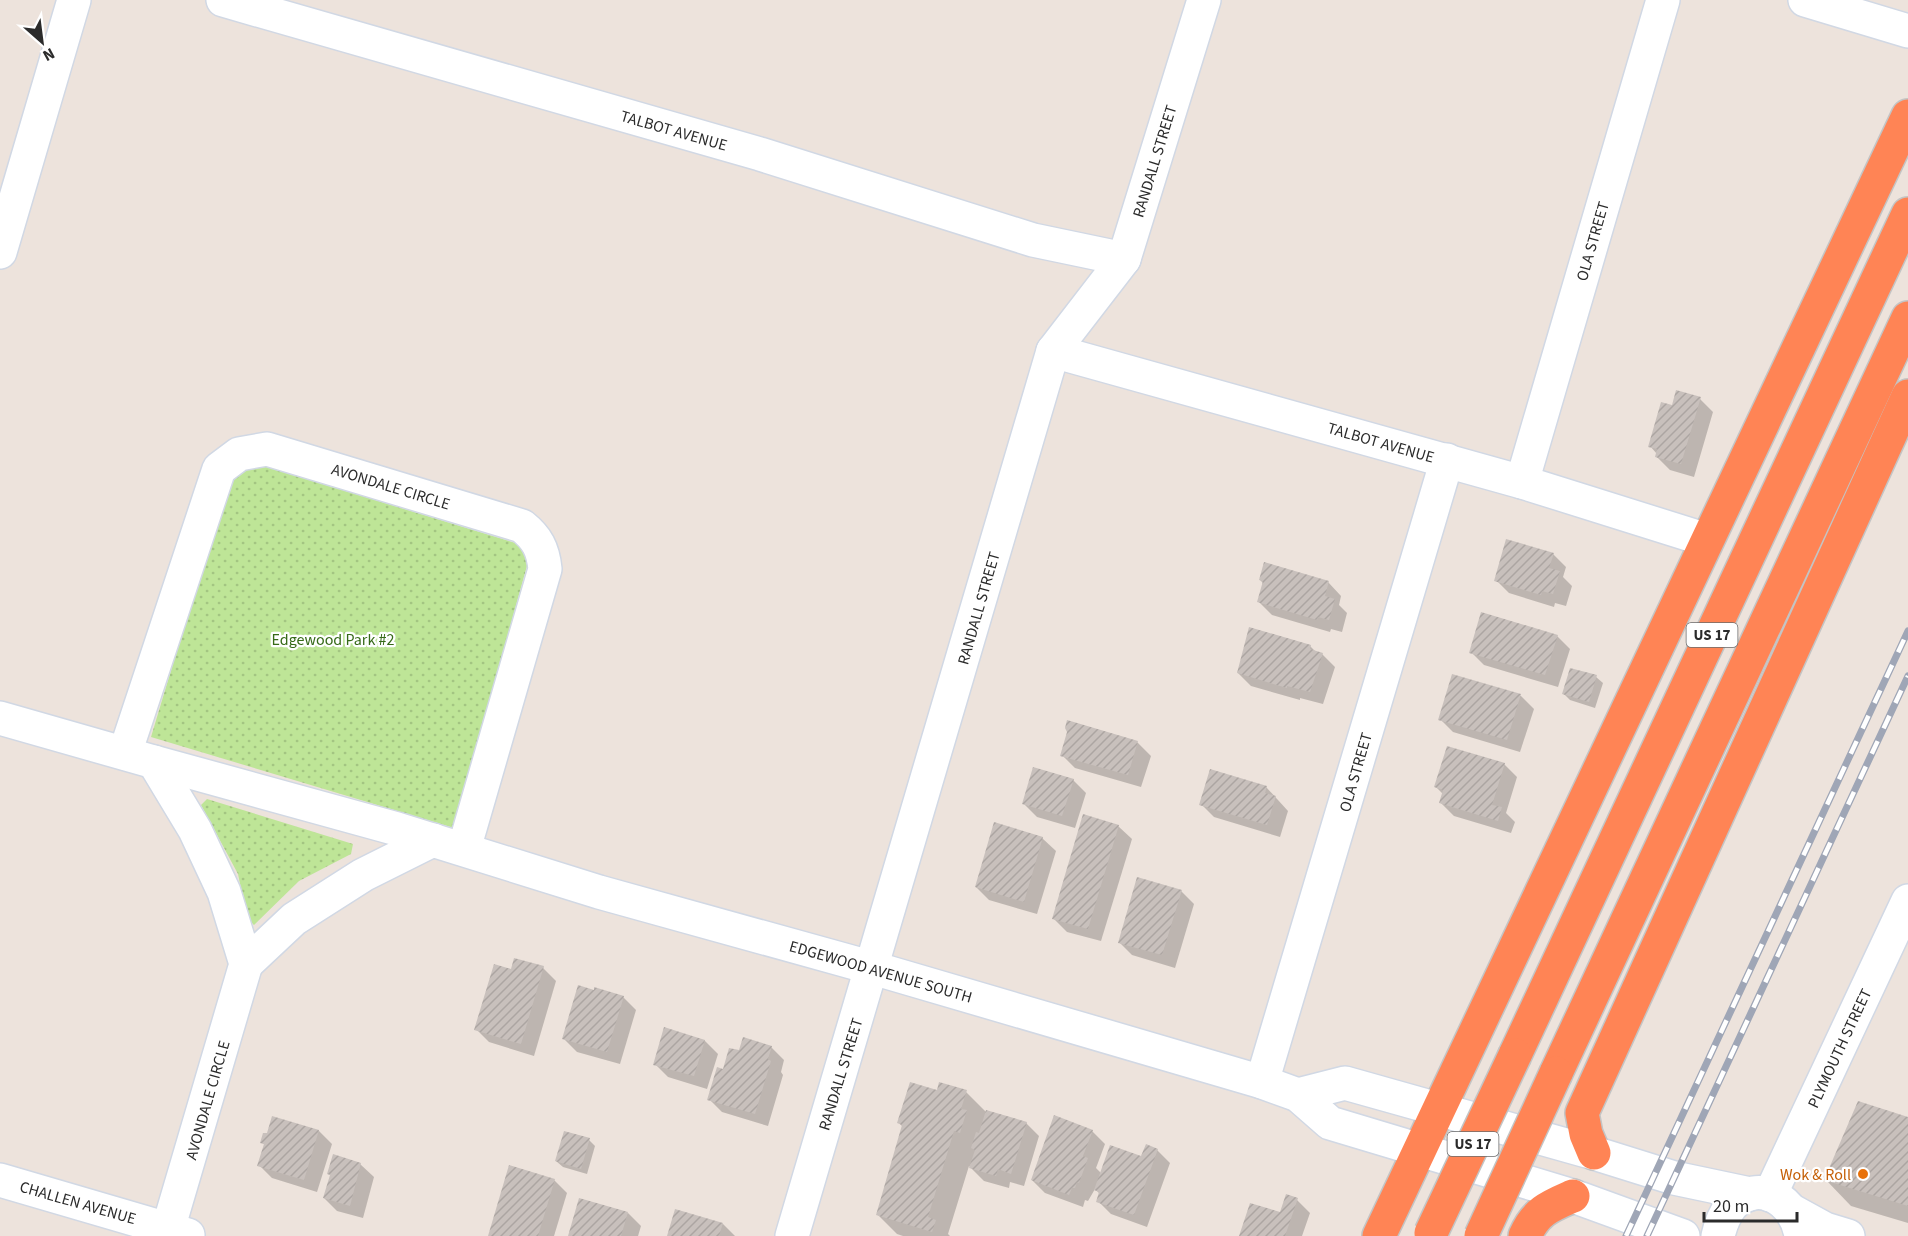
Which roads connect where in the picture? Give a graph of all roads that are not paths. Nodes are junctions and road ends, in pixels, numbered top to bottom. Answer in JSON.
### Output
{"nodes":[{"id":1,"x":74,"y":0,"type":"edge"},
{"id":2,"x":223,"y":0,"type":"edge"},
{"id":3,"x":1204,"y":0,"type":"edge"},
{"id":4,"x":1663,"y":0,"type":"edge"},
{"id":5,"x":1805,"y":0,"type":"edge"},
{"id":6,"x":1908,"y":31,"type":"edge"},
{"id":7,"x":1908,"y":116,"type":"edge"},
{"id":8,"x":1908,"y":214,"type":"edge"},
{"id":9,"x":0,"y":252,"type":"edge"},
{"id":10,"x":1124,"y":259,"type":"junction"},
{"id":11,"x":1908,"y":318,"type":"edge"},
{"id":12,"x":1053,"y":351,"type":"junction"},
{"id":13,"x":1908,"y":396,"type":"edge"},
{"id":14,"x":1447,"y":460,"type":"junction"},
{"id":15,"x":1522,"y":482,"type":"junction"},
{"id":16,"x":1707,"y":540,"type":"junction"},
{"id":17,"x":0,"y":718,"type":"edge"},
{"id":18,"x":140,"y":758,"type":"junction"},
{"id":19,"x":448,"y":845,"type":"junction"},
{"id":20,"x":1908,"y":901,"type":"edge"},
{"id":21,"x":246,"y":964,"type":"junction"},
{"id":22,"x":873,"y":968,"type":"junction"},
{"id":23,"x":1262,"y":1082,"type":"junction"},
{"id":24,"x":1298,"y":1095,"type":"junction"},
{"id":25,"x":1438,"y":1110,"type":"junction"},
{"id":26,"x":1420,"y":1150,"type":"junction"},
{"id":27,"x":1594,"y":1153,"type":"junction"},
{"id":28,"x":0,"y":1180,"type":"edge"},
{"id":29,"x":1573,"y":1196,"type":"junction"},
{"id":30,"x":1779,"y":1209,"type":"edge"},
{"id":31,"x":175,"y":1234,"type":"edge"},
{"id":32,"x":1431,"y":1235,"type":"edge"},
{"id":33,"x":792,"y":1236,"type":"edge"},
{"id":34,"x":1379,"y":1236,"type":"edge"},
{"id":35,"x":1481,"y":1236,"type":"edge"},
{"id":36,"x":1525,"y":1236,"type":"edge"},
{"id":37,"x":1683,"y":1236,"type":"edge"},
{"id":38,"x":1718,"y":1236,"type":"edge"},
{"id":39,"x":1848,"y":1236,"type":"edge"}],
"edges":[{"from":1,"to":9,"type":"street"},
{"from":2,"to":10,"type":"street","name":"TALBOT AVENUE"},
{"from":3,"to":10,"type":"street","name":"RANDALL STREET"},
{"from":4,"to":15,"type":"street","name":"OLA STREET"},
{"from":5,"to":6,"type":"street"},
{"from":7,"to":16,"type":"highway"},
{"from":8,"to":32,"type":"highway","number":"US 17","bridge":true},
{"from":10,"to":12,"type":"street","name":"RANDALL STREET"},
{"from":11,"to":35,"type":"highway","number":"US 17","bridge":true},
{"from":12,"to":14,"type":"street","name":"TALBOT AVENUE"},
{"from":12,"to":22,"type":"street","name":"RANDALL STREET"},
{"from":13,"to":27,"type":"highway"},
{"from":14,"to":15,"type":"street","name":"TALBOT AVENUE"},
{"from":14,"to":23,"type":"street","name":"OLA STREET"},
{"from":15,"to":16,"type":"street","name":"TALBOT AVENUE"},
{"from":16,"to":25,"type":"highway"},
{"from":17,"to":18,"type":"street"},
{"from":18,"to":19,"type":"street"},
{"from":18,"to":19,"type":"street","name":"AVONDALE CIRCLE"},
{"from":18,"to":21,"type":"street"},
{"from":19,"to":21,"type":"street"},
{"from":19,"to":22,"type":"street","name":"EDGEWOOD AVENUE SOUTH"},
{"from":20,"to":30,"type":"street","name":"PLYMOUTH STREET"},
{"from":21,"to":31,"type":"street","name":"AVONDALE CIRCLE"},
{"from":22,"to":23,"type":"street","name":"EDGEWOOD AVENUE SOUTH"},
{"from":22,"to":33,"type":"street","name":"RANDALL STREET"},
{"from":23,"to":24,"type":"street","name":"EDGEWOOD AVENUE SOUTH"},
{"from":24,"to":25,"type":"street"},
{"from":24,"to":26,"type":"street","name":"EDGEWOOD AVENUE SOUTH"},
{"from":25,"to":26,"type":"highway"},
{"from":25,"to":27,"type":"street"},
{"from":26,"to":29,"type":"street","name":"EDGEWOOD AVENUE SOUTH"},
{"from":26,"to":34,"type":"highway"},
{"from":27,"to":30,"type":"street"},
{"from":28,"to":31,"type":"street","name":"CHALLEN AVENUE"},
{"from":29,"to":36,"type":"highway"},
{"from":29,"to":37,"type":"street","name":"EDGEWOOD AVENUE SOUTH"},
{"from":30,"to":38,"type":"street"},
{"from":30,"to":39,"type":"street"}]}
